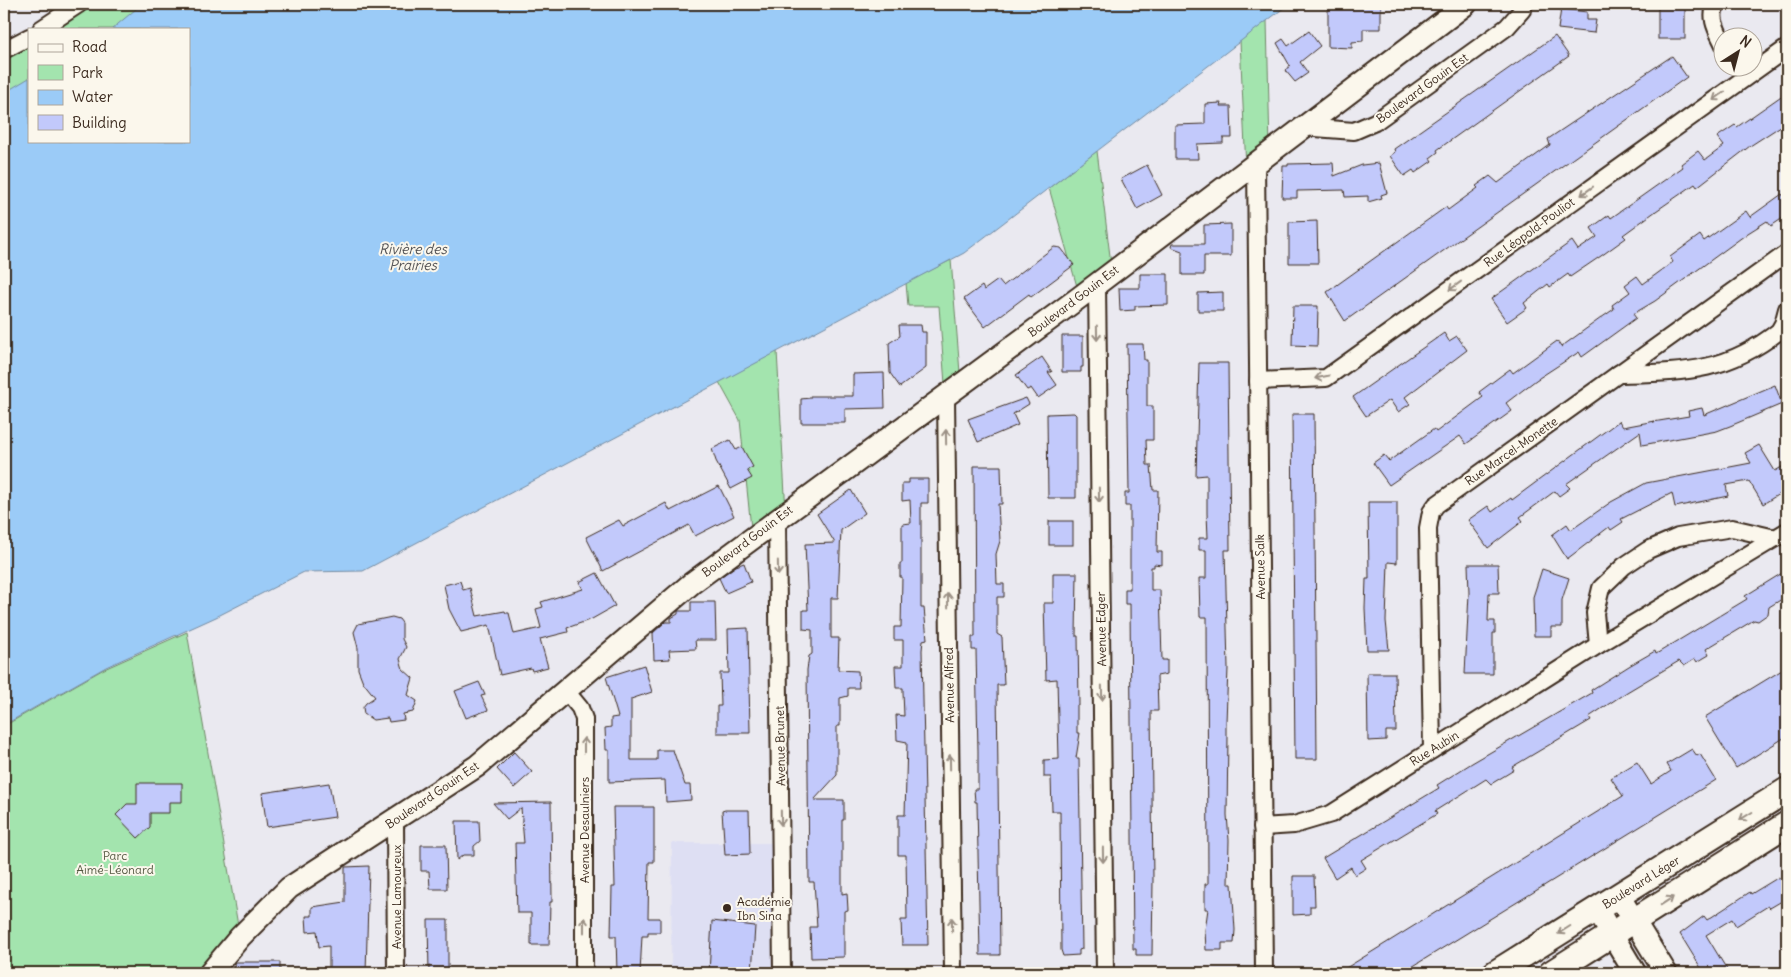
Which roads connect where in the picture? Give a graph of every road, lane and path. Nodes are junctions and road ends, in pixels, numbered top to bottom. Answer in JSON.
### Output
{"nodes":[{"id":1,"x":80,"y":4,"type":"edge"},
{"id":2,"x":1466,"y":4,"type":"edge"},
{"id":3,"x":1521,"y":4,"type":"edge"},
{"id":4,"x":1718,"y":4,"type":"edge"},
{"id":5,"x":43,"y":28,"type":"edge"},
{"id":6,"x":1717,"y":28,"type":"edge"},
{"id":7,"x":28,"y":38,"type":"edge"},
{"id":8,"x":1787,"y":48,"type":"edge"},
{"id":9,"x":4,"y":50,"type":"edge"},
{"id":10,"x":1764,"y":60,"type":"edge"},
{"id":11,"x":1731,"y":78,"type":"edge"},
{"id":12,"x":1302,"y":127,"type":"junction"},
{"id":13,"x":1256,"y":161,"type":"junction"},
{"id":14,"x":1787,"y":253,"type":"edge"},
{"id":15,"x":1097,"y":284,"type":"junction"},
{"id":16,"x":1787,"y":309,"type":"edge"},
{"id":17,"x":1618,"y":374,"type":"junction"},
{"id":18,"x":1258,"y":381,"type":"junction"},
{"id":19,"x":946,"y":397,"type":"junction"},
{"id":20,"x":777,"y":519,"type":"junction"},
{"id":21,"x":1781,"y":534,"type":"edge"},
{"id":22,"x":1598,"y":645,"type":"junction"},
{"id":23,"x":566,"y":691,"type":"junction"},
{"id":24,"x":1432,"y":750,"type":"junction"},
{"id":25,"x":1787,"y":790,"type":"edge"},
{"id":26,"x":395,"y":821,"type":"junction"},
{"id":27,"x":1787,"y":824,"type":"edge"},
{"id":28,"x":1262,"y":827,"type":"junction"},
{"id":29,"x":1619,"y":896,"type":"junction"},
{"id":30,"x":1597,"y":910,"type":"junction"},
{"id":31,"x":1635,"y":922,"type":"junction"},
{"id":32,"x":1613,"y":935,"type":"junction"},
{"id":33,"x":217,"y":969,"type":"edge"},
{"id":34,"x":396,"y":973,"type":"edge"},
{"id":35,"x":584,"y":973,"type":"edge"},
{"id":36,"x":782,"y":973,"type":"edge"},
{"id":37,"x":953,"y":973,"type":"edge"},
{"id":38,"x":1105,"y":973,"type":"edge"},
{"id":39,"x":1264,"y":973,"type":"edge"},
{"id":40,"x":1495,"y":973,"type":"edge"},
{"id":41,"x":1551,"y":973,"type":"edge"},
{"id":42,"x":1635,"y":973,"type":"edge"},
{"id":43,"x":1666,"y":973,"type":"edge"}],
"edges":[{"from":1,"to":5,"type":"street"},
{"from":2,"to":12,"type":"street","name":"Boulevard Gouin Est"},
{"from":3,"to":12,"type":"street","name":"Boulevard Gouin Est"},
{"from":4,"to":6,"type":"street"},
{"from":7,"to":9,"type":"street"},
{"from":8,"to":10,"type":"street","name":"Rue Léopold-Pouliot"},
{"from":11,"to":18,"type":"street","name":"Rue Léopold-Pouliot","one_way":true},
{"from":12,"to":13,"type":"street","name":"Boulevard Gouin Est"},
{"from":13,"to":15,"type":"street","name":"Boulevard Gouin Est"},
{"from":13,"to":18,"type":"street","name":"Avenue Salk"},
{"from":14,"to":17,"type":"street","name":"Rue Marcel-Monette"},
{"from":15,"to":19,"type":"street","name":"Boulevard Gouin Est"},
{"from":15,"to":38,"type":"street","name":"Avenue Edger","one_way":true},
{"from":16,"to":17,"type":"street"},
{"from":17,"to":24,"type":"street","name":"Rue Marcel-Monette"},
{"from":18,"to":28,"type":"street","name":"Avenue Salk"},
{"from":19,"to":20,"type":"street","name":"Boulevard Gouin Est"},
{"from":37,"to":19,"type":"street","name":"Avenue Alfred","one_way":true},
{"from":20,"to":23,"type":"street","name":"Boulevard Gouin Est"},
{"from":20,"to":36,"type":"street","name":"Avenue Brunet","one_way":true},
{"from":21,"to":22,"type":"street","name":"Rue Aubin"},
{"from":21,"to":22,"type":"street","name":"Rue Aubin"},
{"from":22,"to":24,"type":"street","name":"Rue Aubin"},
{"from":23,"to":26,"type":"street","name":"Boulevard Gouin Est"},
{"from":35,"to":23,"type":"street","name":"Avenue Desaulniers","one_way":true},
{"from":24,"to":28,"type":"street","name":"Rue Aubin"},
{"from":25,"to":29,"type":"main road","name":"Boulevard Léger","one_way":true},
{"from":26,"to":33,"type":"street","name":"Boulevard Gouin Est"},
{"from":26,"to":34,"type":"street","name":"Avenue Lamoureux"},
{"from":31,"to":27,"type":"main road","one_way":true},
{"from":28,"to":39,"type":"street","name":"Avenue Salk"},
{"from":29,"to":30,"type":"main road","name":"Boulevard Léger"},
{"from":29,"to":31,"type":"street"},
{"from":30,"to":32,"type":"street"},
{"from":30,"to":40,"type":"main road","name":"Boulevard Léger","one_way":true},
{"from":31,"to":32,"type":"main road"},
{"from":31,"to":43,"type":"street"},
{"from":32,"to":41,"type":"main road"},
{"from":32,"to":42,"type":"street"}]}
